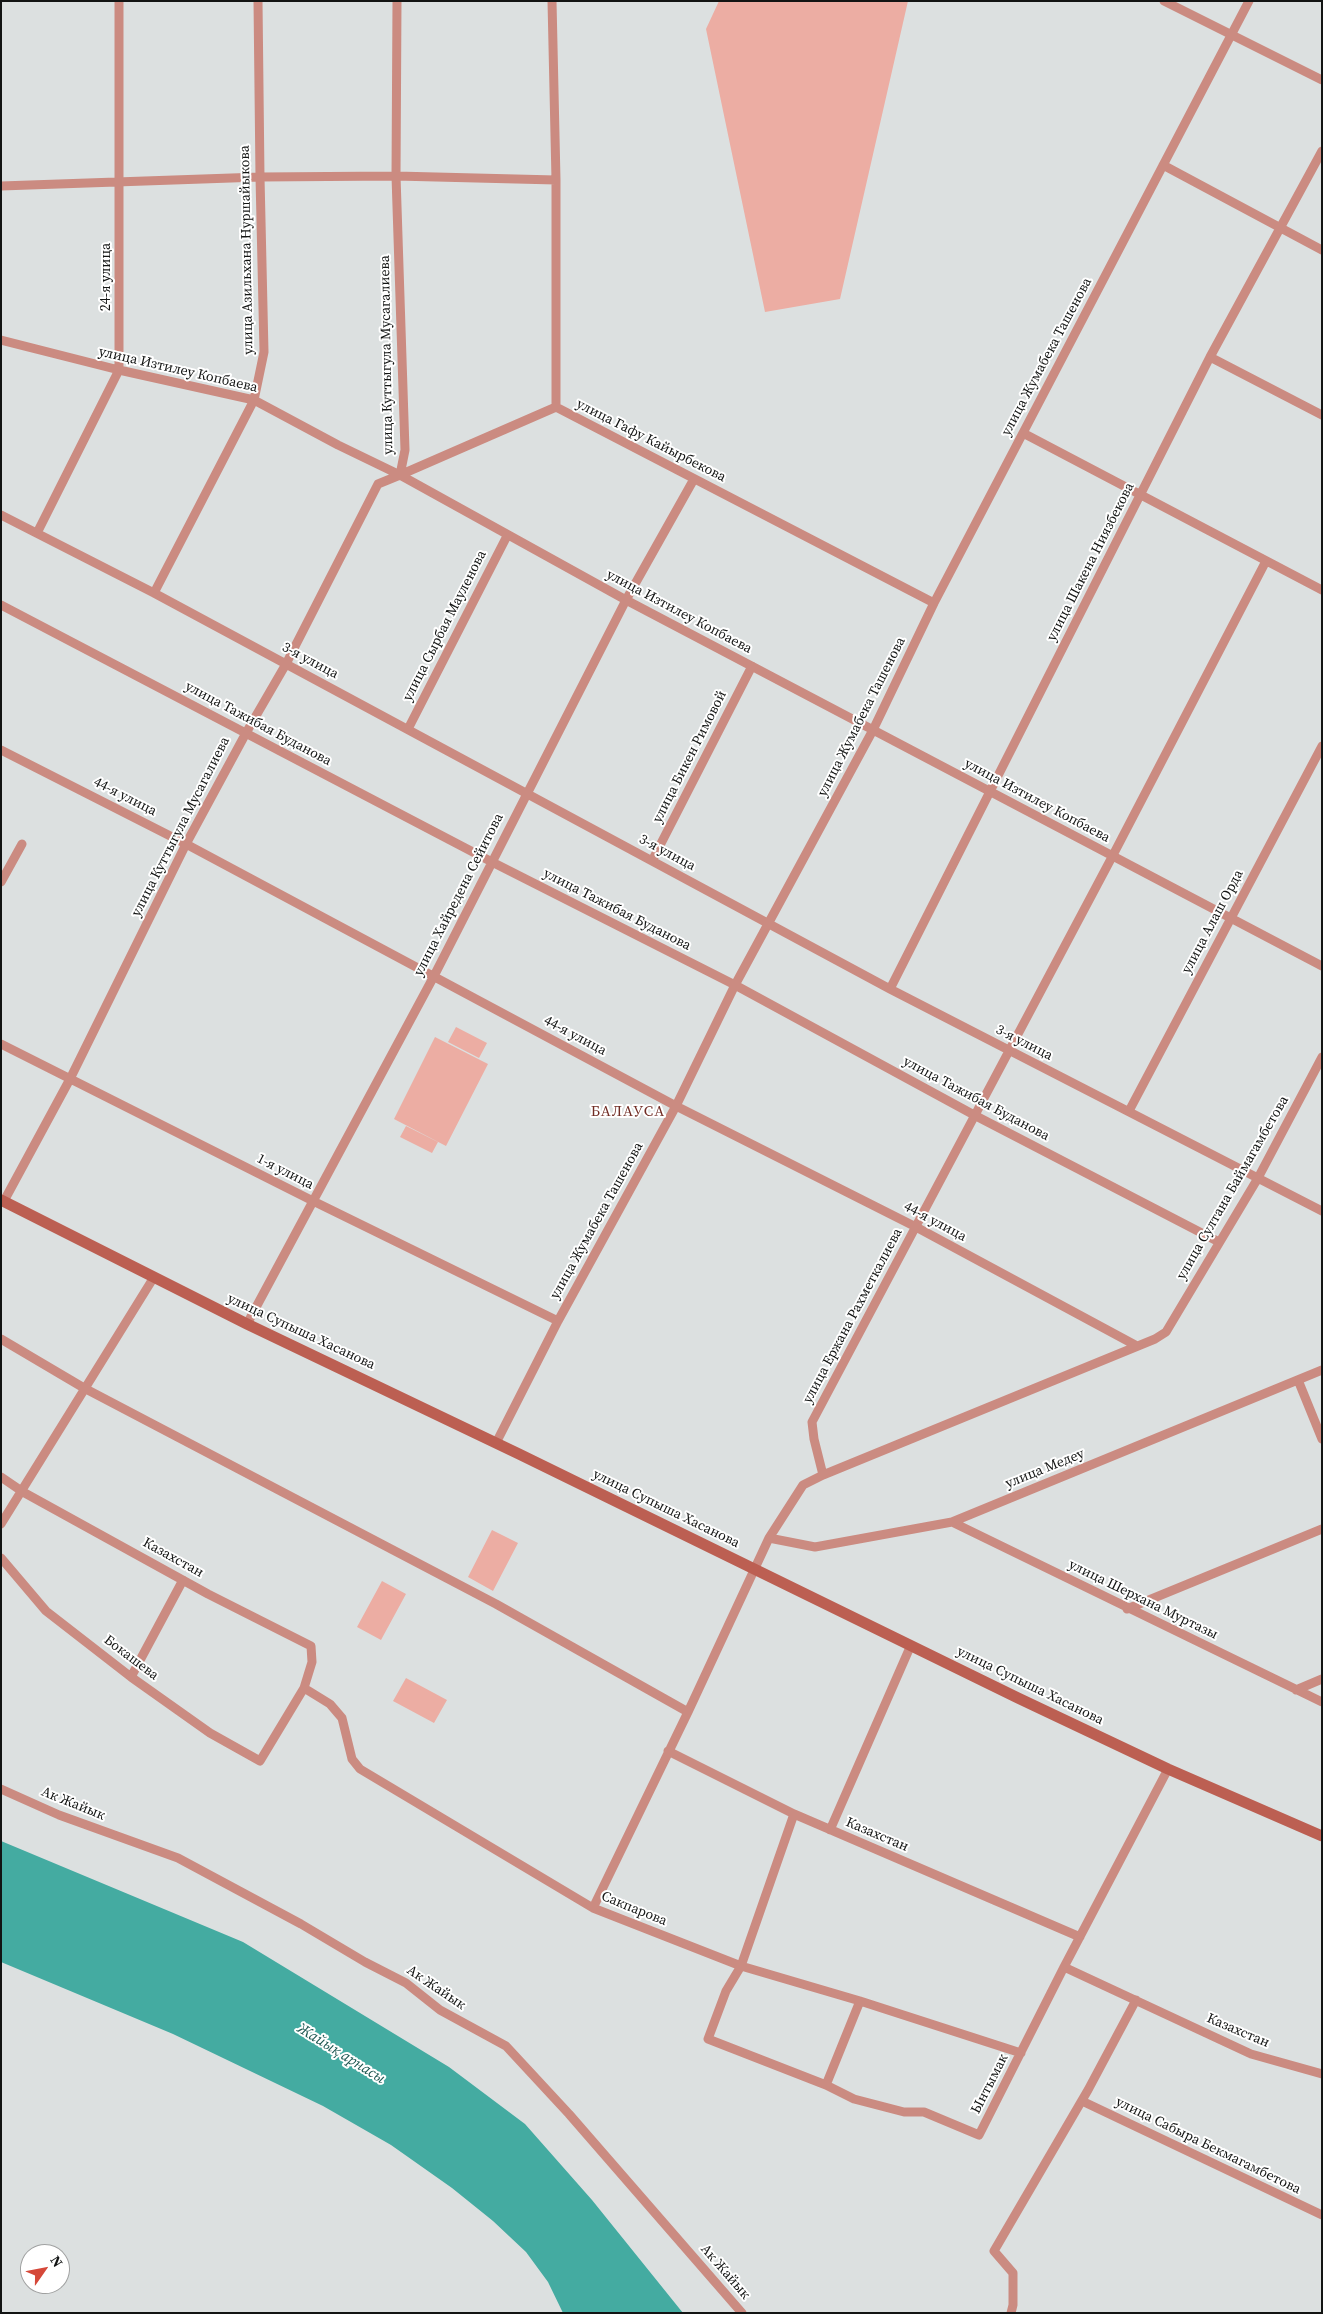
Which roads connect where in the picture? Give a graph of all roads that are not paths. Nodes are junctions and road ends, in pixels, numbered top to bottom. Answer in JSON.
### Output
{"nodes":[{"id":1,"x":119,"y":1,"type":"edge"},
{"id":2,"x":258,"y":1,"type":"edge"},
{"id":3,"x":397,"y":1,"type":"edge"},
{"id":4,"x":552,"y":1,"type":"edge"},
{"id":5,"x":1164,"y":1,"type":"edge"},
{"id":6,"x":1250,"y":1,"type":"edge"},
{"id":7,"x":1231,"y":36,"type":"junction"},
{"id":8,"x":1322,"y":80,"type":"edge"},
{"id":9,"x":1322,"y":151,"type":"edge"},
{"id":10,"x":1163,"y":165,"type":"junction"},
{"id":11,"x":396,"y":176,"type":"junction"},
{"id":12,"x":260,"y":177,"type":"junction"},
{"id":13,"x":556,"y":180,"type":"junction"},
{"id":14,"x":120,"y":184,"type":"junction"},
{"id":15,"x":1,"y":186,"type":"edge"},
{"id":16,"x":1280,"y":228,"type":"junction"},
{"id":17,"x":1322,"y":250,"type":"edge"},
{"id":18,"x":1,"y":340,"type":"edge"},
{"id":19,"x":1210,"y":357,"type":"junction"},
{"id":20,"x":119,"y":370,"type":"junction"},
{"id":21,"x":254,"y":400,"type":"junction"},
{"id":22,"x":556,"y":407,"type":"junction"},
{"id":23,"x":1322,"y":415,"type":"edge"},
{"id":24,"x":1023,"y":433,"type":"junction"},
{"id":25,"x":400,"y":475,"type":"junction"},
{"id":26,"x":694,"y":479,"type":"junction"},
{"id":27,"x":1141,"y":496,"type":"junction"},
{"id":28,"x":1,"y":515,"type":"edge"},
{"id":29,"x":37,"y":533,"type":"junction"},
{"id":30,"x":507,"y":536,"type":"junction"},
{"id":31,"x":1266,"y":561,"type":"junction"},
{"id":32,"x":1322,"y":590,"type":"edge"},
{"id":33,"x":154,"y":593,"type":"junction"},
{"id":34,"x":626,"y":600,"type":"junction"},
{"id":35,"x":934,"y":603,"type":"junction"},
{"id":36,"x":1,"y":605,"type":"edge"},
{"id":37,"x":286,"y":664,"type":"junction"},
{"id":38,"x":752,"y":666,"type":"junction"},
{"id":39,"x":408,"y":729,"type":"junction"},
{"id":40,"x":873,"y":730,"type":"junction"},
{"id":41,"x":246,"y":733,"type":"junction"},
{"id":42,"x":1322,"y":746,"type":"edge"},
{"id":43,"x":1,"y":750,"type":"edge"},
{"id":44,"x":990,"y":792,"type":"junction"},
{"id":45,"x":527,"y":794,"type":"junction"},
{"id":46,"x":22,"y":844,"type":"dead end"},
{"id":47,"x":186,"y":844,"type":"junction"},
{"id":48,"x":1112,"y":857,"type":"junction"},
{"id":49,"x":652,"y":861,"type":"junction"},
{"id":50,"x":492,"y":862,"type":"junction"},
{"id":51,"x":1,"y":882,"type":"edge"},
{"id":52,"x":1230,"y":917,"type":"junction"},
{"id":53,"x":769,"y":924,"type":"junction"},
{"id":54,"x":1322,"y":966,"type":"edge"},
{"id":55,"x":434,"y":976,"type":"junction"},
{"id":56,"x":735,"y":985,"type":"junction"},
{"id":57,"x":890,"y":989,"type":"junction"},
{"id":58,"x":1,"y":1044,"type":"edge"},
{"id":59,"x":1010,"y":1052,"type":"junction"},
{"id":60,"x":1322,"y":1057,"type":"edge"},
{"id":61,"x":70,"y":1079,"type":"junction"},
{"id":62,"x":676,"y":1106,"type":"junction"},
{"id":63,"x":1129,"y":1111,"type":"junction"},
{"id":64,"x":976,"y":1116,"type":"junction"},
{"id":65,"x":1258,"y":1178,"type":"junction"},
{"id":66,"x":3,"y":1200,"type":"edge"},
{"id":67,"x":313,"y":1201,"type":"junction"},
{"id":68,"x":1322,"y":1211,"type":"edge"},
{"id":69,"x":916,"y":1227,"type":"junction"},
{"id":70,"x":1219,"y":1242,"type":"junction"},
{"id":71,"x":154,"y":1277,"type":"junction"},
{"id":72,"x":558,"y":1321,"type":"junction"},
{"id":73,"x":247,"y":1324,"type":"junction"},
{"id":74,"x":1,"y":1339,"type":"edge"},
{"id":75,"x":1137,"y":1346,"type":"junction"},
{"id":76,"x":1322,"y":1370,"type":"edge"},
{"id":77,"x":1298,"y":1380,"type":"junction"},
{"id":78,"x":84,"y":1388,"type":"junction"},
{"id":79,"x":1322,"y":1439,"type":"edge"},
{"id":80,"x":496,"y":1443,"type":"junction"},
{"id":81,"x":824,"y":1475,"type":"junction"},
{"id":82,"x":1,"y":1477,"type":"edge"},
{"id":83,"x":23,"y":1492,"type":"junction"},
{"id":84,"x":952,"y":1522,"type":"junction"},
{"id":85,"x":1,"y":1524,"type":"edge"},
{"id":86,"x":1322,"y":1529,"type":"edge"},
{"id":87,"x":768,"y":1538,"type":"junction"},
{"id":88,"x":1,"y":1558,"type":"edge"},
{"id":89,"x":755,"y":1569,"type":"junction"},
{"id":90,"x":183,"y":1580,"type":"junction"},
{"id":91,"x":1127,"y":1608,"type":"junction"},
{"id":92,"x":912,"y":1645,"type":"junction"},
{"id":93,"x":131,"y":1677,"type":"junction"},
{"id":94,"x":1322,"y":1679,"type":"edge"},
{"id":95,"x":304,"y":1688,"type":"junction"},
{"id":96,"x":1296,"y":1690,"type":"junction"},
{"id":97,"x":1322,"y":1702,"type":"edge"},
{"id":98,"x":688,"y":1712,"type":"junction"},
{"id":99,"x":668,"y":1752,"type":"junction"},
{"id":100,"x":1168,"y":1769,"type":"junction"},
{"id":101,"x":1,"y":1789,"type":"edge"},
{"id":102,"x":794,"y":1814,"type":"junction"},
{"id":103,"x":830,"y":1830,"type":"junction"},
{"id":104,"x":1322,"y":1836,"type":"edge"},
{"id":105,"x":593,"y":1908,"type":"junction"},
{"id":106,"x":1080,"y":1937,"type":"junction"},
{"id":107,"x":741,"y":1966,"type":"junction"},
{"id":108,"x":1064,"y":1966,"type":"junction"},
{"id":109,"x":1136,"y":2000,"type":"junction"},
{"id":110,"x":860,"y":2001,"type":"junction"},
{"id":111,"x":1020,"y":2053,"type":"junction"},
{"id":112,"x":1322,"y":2074,"type":"edge"},
{"id":113,"x":826,"y":2084,"type":"junction"},
{"id":114,"x":1082,"y":2100,"type":"junction"},
{"id":115,"x":1322,"y":2215,"type":"edge"},
{"id":116,"x":742,"y":2313,"type":"edge"},
{"id":117,"x":1011,"y":2313,"type":"edge"}],
"edges":[{"from":1,"to":14,"type":"street","name":"24-я улица"},
{"from":2,"to":12,"type":"street","name":"улица Азильхана Нуршайыкова"},
{"from":3,"to":11,"type":"street","name":"улица Куттыгула Мусагалиева"},
{"from":4,"to":13,"type":"street","name":"улица Гафу Кайырбекова"},
{"from":5,"to":7,"type":"street"},
{"from":6,"to":7,"type":"street","name":"улица Жумабека Ташенова"},
{"from":7,"to":8,"type":"street"},
{"from":7,"to":10,"type":"street","name":"улица Жумабека Ташенова"},
{"from":9,"to":16,"type":"street","name":"улица Шакена Ниязбекова"},
{"from":10,"to":16,"type":"street"},
{"from":10,"to":24,"type":"street","name":"улица Жумабека Ташенова"},
{"from":11,"to":12,"type":"street"},
{"from":11,"to":13,"type":"street"},
{"from":11,"to":25,"type":"street","name":"улица Куттыгула Мусагалиева"},
{"from":12,"to":14,"type":"street"},
{"from":12,"to":21,"type":"street","name":"улица Азильхана Нуршайыкова"},
{"from":13,"to":22,"type":"street","name":"улица Гафу Кайырбекова"},
{"from":14,"to":15,"type":"street"},
{"from":14,"to":20,"type":"street","name":"24-я улица"},
{"from":16,"to":17,"type":"street"},
{"from":16,"to":19,"type":"street","name":"улица Шакена Ниязбекова"},
{"from":18,"to":20,"type":"street","name":"улица Изтилеу Копбаева"},
{"from":19,"to":23,"type":"street"},
{"from":19,"to":27,"type":"street","name":"улица Шакена Ниязбекова"},
{"from":20,"to":21,"type":"street","name":"улица Изтилеу Копбаева"},
{"from":20,"to":29,"type":"street","name":"24-я улица"},
{"from":21,"to":25,"type":"street","name":"улица Изтилеу Копбаева"},
{"from":21,"to":33,"type":"street","name":"улица Азильхана Нуршайыкова"},
{"from":22,"to":25,"type":"street"},
{"from":22,"to":26,"type":"street","name":"улица Гафу Кайырбекова"},
{"from":24,"to":27,"type":"street"},
{"from":24,"to":35,"type":"street","name":"улица Жумабека Ташенова"},
{"from":25,"to":30,"type":"street","name":"улица Изтилеу Копбаева"},
{"from":25,"to":37,"type":"street","name":"улица Куттыгула Мусагалиева"},
{"from":26,"to":34,"type":"street","name":"улица Хайредена Сейитова"},
{"from":26,"to":35,"type":"street","name":"улица Гафу Кайырбекова"},
{"from":27,"to":31,"type":"street"},
{"from":27,"to":44,"type":"street","name":"улица Шакена Ниязбекова"},
{"from":28,"to":29,"type":"street","name":"3-я улица"},
{"from":29,"to":33,"type":"street","name":"3-я улица"},
{"from":30,"to":34,"type":"street","name":"улица Изтилеу Копбаева"},
{"from":30,"to":39,"type":"street","name":"улица Сырбая Мауленова"},
{"from":31,"to":32,"type":"street"},
{"from":31,"to":48,"type":"street","name":"улица Ержана Рахметкалиева"},
{"from":33,"to":37,"type":"street","name":"3-я улица"},
{"from":34,"to":38,"type":"street","name":"улица Изтилеу Копбаева"},
{"from":34,"to":45,"type":"street","name":"улица Хайредена Сейитова"},
{"from":35,"to":40,"type":"street","name":"улица Жумабека Ташенова"},
{"from":36,"to":41,"type":"street","name":"улица Тажибая Буданова"},
{"from":37,"to":39,"type":"street","name":"3-я улица"},
{"from":37,"to":41,"type":"street","name":"улица Куттыгула Мусагалиева"},
{"from":38,"to":40,"type":"street","name":"улица Изтилеу Копбаева"},
{"from":38,"to":49,"type":"street","name":"улица Бикен Римовой"},
{"from":39,"to":45,"type":"street","name":"3-я улица"},
{"from":40,"to":44,"type":"street","name":"улица Изтилеу Копбаева"},
{"from":40,"to":53,"type":"street","name":"улица Жумабека Ташенова"},
{"from":41,"to":47,"type":"street","name":"улица Куттыгула Мусагалиева"},
{"from":41,"to":50,"type":"street","name":"улица Тажибая Буданова"},
{"from":42,"to":52,"type":"street","name":"улица Алаш Орда"},
{"from":43,"to":47,"type":"street","name":"44-я улица"},
{"from":44,"to":48,"type":"street","name":"улица Изтилеу Копбаева"},
{"from":44,"to":57,"type":"street","name":"улица Шакена Ниязбекова"},
{"from":45,"to":49,"type":"street","name":"3-я улица"},
{"from":45,"to":50,"type":"street","name":"улица Хайредена Сейитова"},
{"from":46,"to":51,"type":"street"},
{"from":47,"to":55,"type":"street","name":"44-я улица"},
{"from":47,"to":61,"type":"street","name":"улица Куттыгула Мусагалиева"},
{"from":48,"to":52,"type":"street","name":"улица Изтилеу Копбаева"},
{"from":48,"to":59,"type":"street","name":"улица Ержана Рахметкалиева"},
{"from":49,"to":53,"type":"street","name":"3-я улица"},
{"from":50,"to":55,"type":"street","name":"улица Хайредена Сейитова"},
{"from":50,"to":56,"type":"street","name":"улица Тажибая Буданова"},
{"from":52,"to":54,"type":"street","name":"улица Изтилеу Копбаева"},
{"from":52,"to":63,"type":"street","name":"улица Алаш Орда"},
{"from":53,"to":56,"type":"street","name":"улица Жумабека Ташенова"},
{"from":53,"to":57,"type":"street","name":"3-я улица"},
{"from":55,"to":62,"type":"street","name":"44-я улица"},
{"from":55,"to":67,"type":"street","name":"улица Хайредена Сейитова"},
{"from":56,"to":62,"type":"street","name":"улица Жумабека Ташенова"},
{"from":56,"to":64,"type":"street","name":"улица Тажибая Буданова"},
{"from":57,"to":59,"type":"street","name":"3-я улица"},
{"from":58,"to":61,"type":"street","name":"1-я улица"},
{"from":59,"to":63,"type":"street","name":"3-я улица"},
{"from":59,"to":64,"type":"street","name":"улица Ержана Рахметкалиева"},
{"from":60,"to":65,"type":"street","name":"улица Султана Баймагамбетова"},
{"from":61,"to":66,"type":"street","name":"улица Куттыгула Мусагалиева"},
{"from":61,"to":67,"type":"street","name":"1-я улица"},
{"from":62,"to":69,"type":"street","name":"44-я улица"},
{"from":62,"to":72,"type":"street","name":"улица Жумабека Ташенова"},
{"from":63,"to":65,"type":"street","name":"3-я улица"},
{"from":64,"to":69,"type":"street","name":"улица Ержана Рахметкалиева"},
{"from":64,"to":70,"type":"street","name":"улица Тажибая Буданова"},
{"from":65,"to":68,"type":"street","name":"3-я улица"},
{"from":65,"to":70,"type":"street","name":"улица Султана Баймагамбетова"},
{"from":66,"to":71,"type":"street","name":"улица Супыша Хасанова"},
{"from":67,"to":72,"type":"street","name":"1-я улица"},
{"from":67,"to":73,"type":"street","name":"улица Хайредена Сейитова"},
{"from":69,"to":75,"type":"street","name":"44-я улица"},
{"from":69,"to":81,"type":"street","name":"улица Ержана Рахметкалиева"},
{"from":70,"to":75,"type":"street","name":"улица Султана Баймагамбетова"},
{"from":71,"to":73,"type":"street","name":"улица Супыша Хасанова"},
{"from":71,"to":78,"type":"street"},
{"from":72,"to":80,"type":"street","name":"улица Жумабека Ташенова"},
{"from":73,"to":80,"type":"street","name":"улица Супыша Хасанова"},
{"from":74,"to":78,"type":"street"},
{"from":75,"to":81,"type":"street"},
{"from":76,"to":77,"type":"street","name":"улица Медеу"},
{"from":77,"to":79,"type":"street"},
{"from":77,"to":84,"type":"street","name":"улица Медеу"},
{"from":78,"to":83,"type":"street"},
{"from":78,"to":98,"type":"street"},
{"from":80,"to":89,"type":"street","name":"улица Супыша Хасанова"},
{"from":81,"to":87,"type":"street"},
{"from":82,"to":83,"type":"street","name":"Казахстан"},
{"from":83,"to":85,"type":"street"},
{"from":83,"to":90,"type":"street","name":"Казахстан"},
{"from":84,"to":87,"type":"street","name":"улица Медеу"},
{"from":84,"to":91,"type":"street","name":"улица Шерхана Муртазы"},
{"from":86,"to":91,"type":"street"},
{"from":87,"to":89,"type":"street"},
{"from":88,"to":93,"type":"street","name":"Бокашева"},
{"from":89,"to":92,"type":"street","name":"улица Супыша Хасанова"},
{"from":89,"to":98,"type":"street"},
{"from":90,"to":93,"type":"street"},
{"from":90,"to":95,"type":"street","name":"Казахстан"},
{"from":91,"to":96,"type":"street","name":"улица Шерхана Муртазы"},
{"from":92,"to":100,"type":"street","name":"улица Супыша Хасанова"},
{"from":92,"to":103,"type":"street"},
{"from":93,"to":95,"type":"street","name":"Бокашева"},
{"from":94,"to":96,"type":"street"},
{"from":95,"to":105,"type":"street","name":"Сакпарова"},
{"from":96,"to":97,"type":"street","name":"улица Шерхана Муртазы"},
{"from":98,"to":99,"type":"street"},
{"from":99,"to":102,"type":"street","name":"Казахстан"},
{"from":99,"to":105,"type":"street"},
{"from":100,"to":104,"type":"street","name":"улица Супыша Хасанова"},
{"from":100,"to":106,"type":"street","name":"Ынтымак"},
{"from":101,"to":116,"type":"street","name":"Ак Жайык"},
{"from":102,"to":103,"type":"street","name":"Казахстан"},
{"from":102,"to":107,"type":"street"},
{"from":103,"to":106,"type":"street","name":"Казахстан"},
{"from":105,"to":107,"type":"street","name":"Сакпарова"},
{"from":106,"to":108,"type":"street","name":"Ынтымак"},
{"from":107,"to":110,"type":"street","name":"Сакпарова"},
{"from":107,"to":113,"type":"street","name":"Ынтымак"},
{"from":108,"to":109,"type":"street","name":"Казахстан"},
{"from":108,"to":111,"type":"street","name":"Ынтымак"},
{"from":109,"to":112,"type":"street","name":"Казахстан"},
{"from":109,"to":114,"type":"street"},
{"from":110,"to":111,"type":"street","name":"Сакпарова"},
{"from":110,"to":113,"type":"street"},
{"from":111,"to":113,"type":"street","name":"Ынтымак"},
{"from":114,"to":115,"type":"street","name":"улица Сабыра Бекмагамбетова"},
{"from":114,"to":117,"type":"street"}]}
